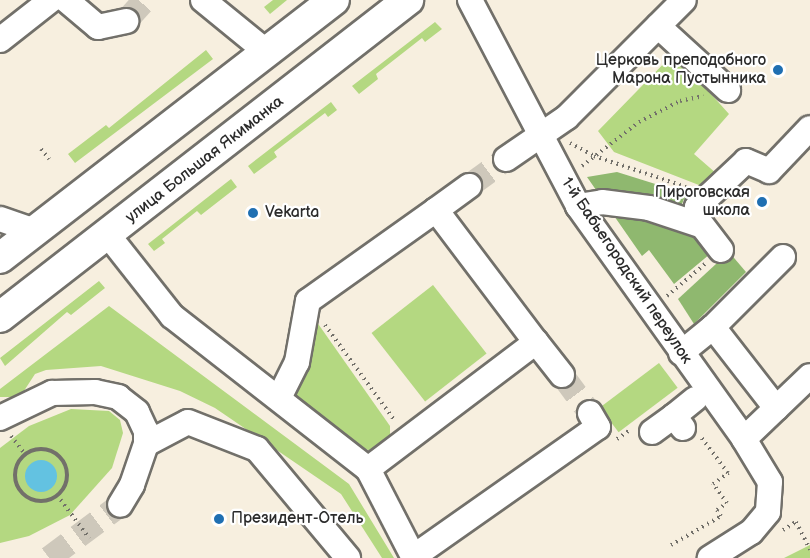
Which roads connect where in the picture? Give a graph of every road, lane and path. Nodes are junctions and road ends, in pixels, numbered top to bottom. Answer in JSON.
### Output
{"nodes":[{"id":1,"x":51,"y":0,"type":"edge"},
{"id":2,"x":66,"y":0,"type":"edge"},
{"id":3,"x":203,"y":0,"type":"edge"},
{"id":4,"x":334,"y":0,"type":"edge"},
{"id":5,"x":408,"y":0,"type":"edge"},
{"id":6,"x":470,"y":0,"type":"edge"},
{"id":7,"x":684,"y":0,"type":"edge"},
{"id":8,"x":126,"y":21,"type":"tunnel mouth"},
{"id":9,"x":658,"y":26,"type":"junction"},
{"id":10,"x":0,"y":40,"type":"edge"},
{"id":11,"x":267,"y":53,"type":"junction"},
{"id":12,"x":728,"y":90,"type":"joint"},
{"id":13,"x":810,"y":128,"type":"edge"},
{"id":14,"x":540,"y":138,"type":"junction"},
{"id":15,"x":566,"y":141,"type":"dead end"},
{"id":16,"x":41,"y":149,"type":"dead end"},
{"id":17,"x":594,"y":156,"type":"junction"},
{"id":18,"x":49,"y":159,"type":"dead end"},
{"id":19,"x":506,"y":159,"type":"tunnel mouth"},
{"id":20,"x":577,"y":171,"type":"dead end"},
{"id":21,"x":469,"y":186,"type":"tunnel mouth"},
{"id":22,"x":709,"y":195,"type":"junction"},
{"id":23,"x":578,"y":206,"type":"junction"},
{"id":24,"x":436,"y":210,"type":"junction"},
{"id":25,"x":0,"y":219,"type":"edge"},
{"id":26,"x":700,"y":225,"type":"junction"},
{"id":27,"x":34,"y":231,"type":"junction"},
{"id":28,"x":108,"y":235,"type":"junction"},
{"id":29,"x":713,"y":257,"type":"joint"},
{"id":30,"x":783,"y":257,"type":"dead end"},
{"id":31,"x":0,"y":258,"type":"edge"},
{"id":32,"x":664,"y":298,"type":"dead end"},
{"id":33,"x":308,"y":301,"type":"junction"},
{"id":34,"x":0,"y":317,"type":"edge"},
{"id":35,"x":713,"y":327,"type":"junction"},
{"id":36,"x":536,"y":342,"type":"junction"},
{"id":37,"x":681,"y":353,"type":"junction"},
{"id":38,"x":562,"y":375,"type":"tunnel mouth"},
{"id":39,"x":810,"y":376,"type":"edge"},
{"id":40,"x":279,"y":398,"type":"junction"},
{"id":41,"x":695,"y":399,"type":"dead end"},
{"id":42,"x":776,"y":408,"type":"junction"},
{"id":43,"x":590,"y":413,"type":"dead end"},
{"id":44,"x":0,"y":418,"type":"edge"},
{"id":45,"x":685,"y":425,"type":"junction"},
{"id":46,"x":652,"y":432,"type":"dead end"},
{"id":47,"x":13,"y":439,"type":"dead end"},
{"id":48,"x":408,"y":439,"type":"junction"},
{"id":49,"x":744,"y":439,"type":"junction"},
{"id":50,"x":146,"y":444,"type":"junction"},
{"id":51,"x":25,"y":455,"type":"junction"},
{"id":52,"x":368,"y":469,"type":"junction"},
{"id":53,"x":57,"y":495,"type":"junction"},
{"id":54,"x":120,"y":505,"type":"tunnel mouth"},
{"id":55,"x":796,"y":522,"type":"dead end"},
{"id":56,"x":89,"y":538,"type":"dead end"},
{"id":57,"x":671,"y":545,"type":"dead end"},
{"id":58,"x":810,"y":550,"type":"edge"},
{"id":59,"x":413,"y":557,"type":"edge"},
{"id":60,"x":348,"y":558,"type":"edge"},
{"id":61,"x":710,"y":558,"type":"edge"}],
"edges":[{"from":1,"to":10,"type":"street"},
{"from":2,"to":8,"type":"street"},
{"from":3,"to":11,"type":"street"},
{"from":4,"to":11,"type":"main road"},
{"from":5,"to":28,"type":"main road","name":"улица Большая Якиманка"},
{"from":6,"to":14,"type":"street","name":"1-й Бабьегородский переулок"},
{"from":7,"to":9,"type":"street"},
{"from":9,"to":12,"type":"street"},
{"from":9,"to":14,"type":"street"},
{"from":11,"to":27,"type":"main road"},
{"from":12,"to":17,"type":"path"},
{"from":13,"to":22,"type":"street"},
{"from":14,"to":19,"type":"street"},
{"from":14,"to":23,"type":"street","name":"1-й Бабьегородский переулок"},
{"from":15,"to":17,"type":"path"},
{"from":16,"to":18,"type":"path"},
{"from":17,"to":20,"type":"path"},
{"from":17,"to":22,"type":"path"},
{"from":21,"to":24,"type":"street"},
{"from":22,"to":26,"type":"street"},
{"from":23,"to":26,"type":"street"},
{"from":23,"to":37,"type":"street","name":"1-й Бабьегородский переулок"},
{"from":24,"to":33,"type":"street"},
{"from":24,"to":36,"type":"street"},
{"from":25,"to":27,"type":"street"},
{"from":26,"to":29,"type":"street"},
{"from":27,"to":31,"type":"main road"},
{"from":28,"to":34,"type":"main road","name":"улица Большая Якиманка"},
{"from":28,"to":40,"type":"street"},
{"from":29,"to":32,"type":"path"},
{"from":30,"to":35,"type":"street"},
{"from":33,"to":40,"type":"street"},
{"from":33,"to":48,"type":"path"},
{"from":35,"to":37,"type":"street"},
{"from":35,"to":42,"type":"street"},
{"from":36,"to":38,"type":"street"},
{"from":36,"to":48,"type":"street"},
{"from":37,"to":49,"type":"street","name":"1-й Бабьегородский переулок"},
{"from":39,"to":42,"type":"street"},
{"from":40,"to":52,"type":"street"},
{"from":41,"to":45,"type":"street"},
{"from":42,"to":49,"type":"street"},
{"from":43,"to":59,"type":"street"},
{"from":44,"to":50,"type":"street"},
{"from":45,"to":46,"type":"street"},
{"from":45,"to":57,"type":"path"},
{"from":47,"to":51,"type":"path"},
{"from":48,"to":52,"type":"street"},
{"from":49,"to":61,"type":"street","name":"1-й Бабьегородский переулок"},
{"from":50,"to":54,"type":"street"},
{"from":50,"to":60,"type":"street"},
{"from":51,"to":53,"type":"path"},
{"from":51,"to":53,"type":"path"},
{"from":52,"to":59,"type":"street"},
{"from":53,"to":56,"type":"path"},
{"from":55,"to":58,"type":"path"}]}
